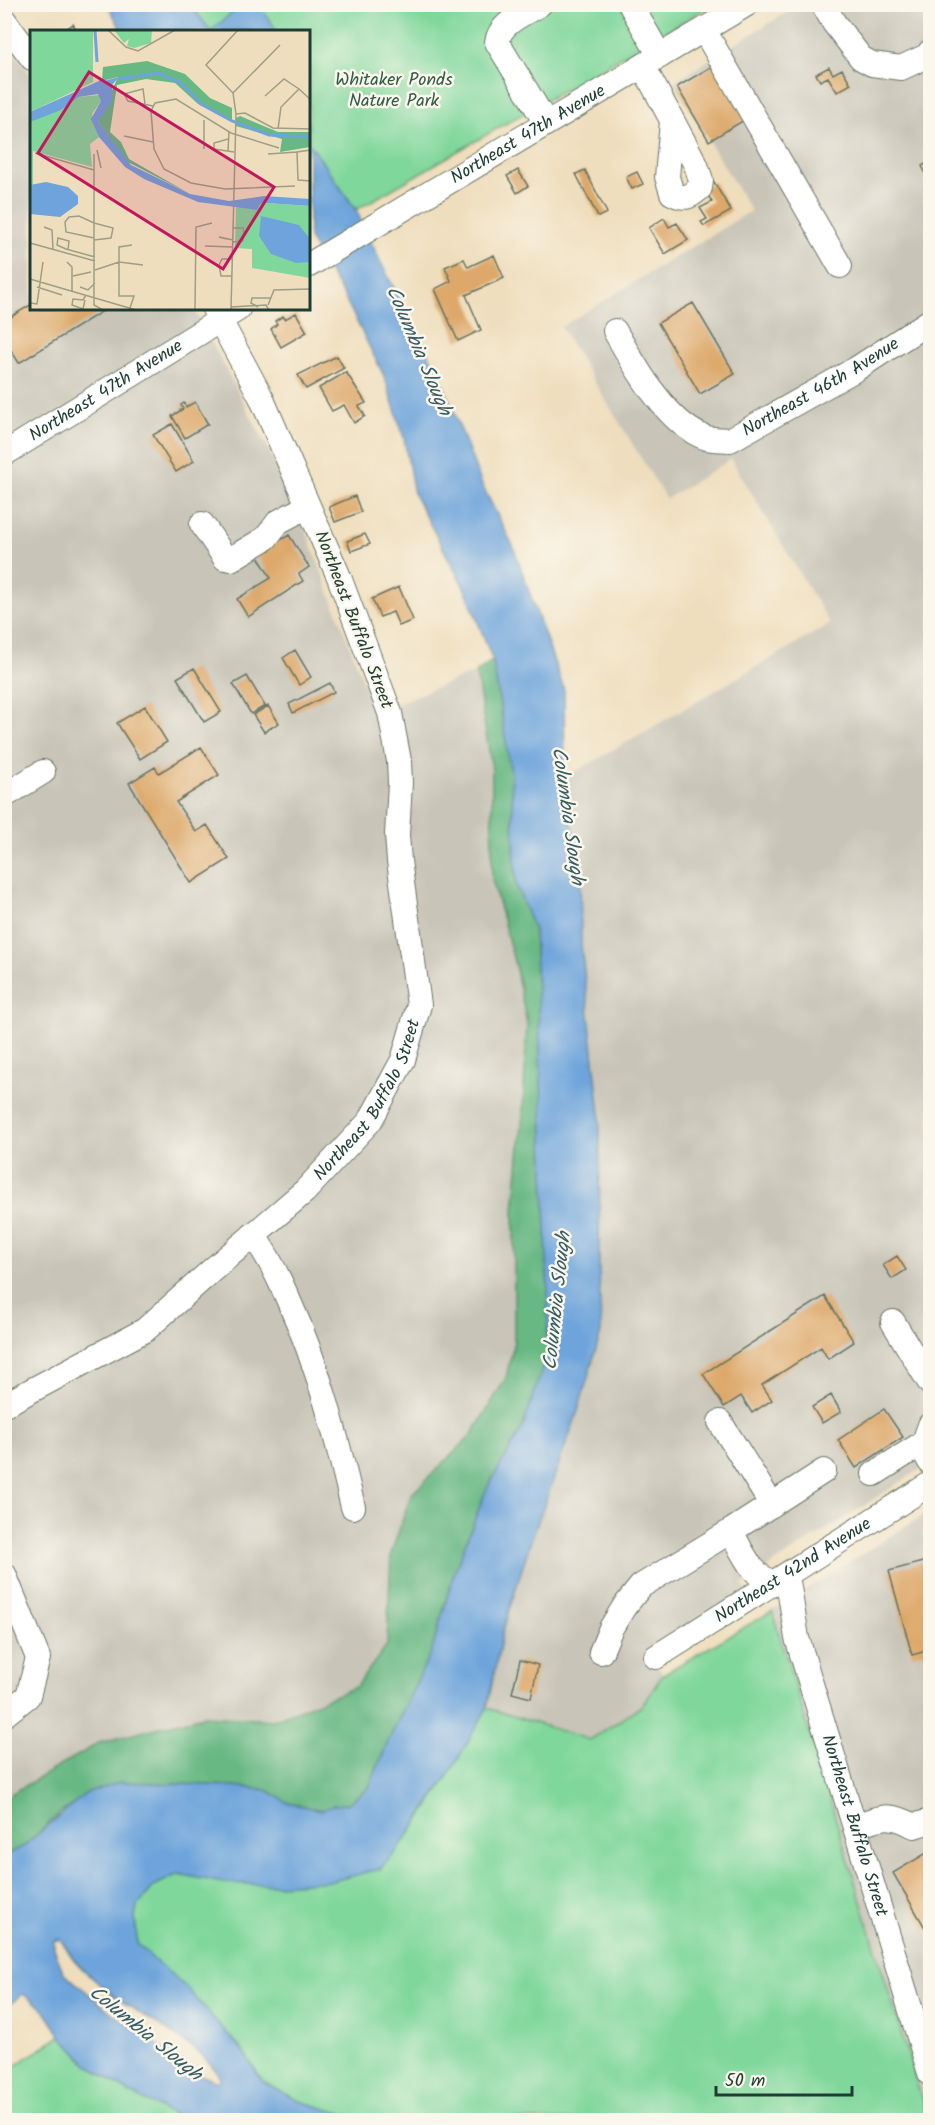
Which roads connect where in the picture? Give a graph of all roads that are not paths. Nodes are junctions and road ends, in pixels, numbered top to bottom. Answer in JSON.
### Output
{"nodes":[{"id":1,"x":540,"y":4,"type":"edge"},
{"id":2,"x":630,"y":4,"type":"edge"},
{"id":3,"x":747,"y":4,"type":"edge"},
{"id":4,"x":823,"y":4,"type":"edge"},
{"id":5,"x":4,"y":20,"type":"edge"},
{"id":6,"x":704,"y":30,"type":"junction"},
{"id":7,"x":930,"y":52,"type":"edge"},
{"id":8,"x":30,"y":54,"type":"edge"},
{"id":9,"x":651,"y":61,"type":"junction"},
{"id":10,"x":672,"y":121,"type":"dead end"},
{"id":11,"x":546,"y":123,"type":"junction"},
{"id":12,"x":310,"y":264,"type":"edge"},
{"id":13,"x":840,"y":266,"type":"dead end"},
{"id":14,"x":224,"y":312,"type":"edge"},
{"id":15,"x":930,"y":321,"type":"edge"},
{"id":16,"x":615,"y":331,"type":"dead end"},
{"id":17,"x":4,"y":454,"type":"edge"},
{"id":18,"x":308,"y":506,"type":"junction"},
{"id":19,"x":202,"y":524,"type":"dead end"},
{"id":20,"x":44,"y":772,"type":"dead end"},
{"id":21,"x":4,"y":796,"type":"edge"},
{"id":22,"x":253,"y":1235,"type":"junction"},
{"id":23,"x":894,"y":1322,"type":"dead end"},
{"id":24,"x":930,"y":1383,"type":"edge"},
{"id":25,"x":4,"y":1406,"type":"edge"},
{"id":26,"x":720,"y":1422,"type":"dead end"},
{"id":27,"x":930,"y":1425,"type":"edge"},
{"id":28,"x":926,"y":1455,"type":"edge"},
{"id":29,"x":824,"y":1471,"type":"dead end"},
{"id":30,"x":874,"y":1474,"type":"dead end"},
{"id":31,"x":930,"y":1484,"type":"edge"},
{"id":32,"x":772,"y":1504,"type":"junction"},
{"id":33,"x":353,"y":1507,"type":"dead end"},
{"id":34,"x":731,"y":1531,"type":"junction"},
{"id":35,"x":4,"y":1574,"type":"edge"},
{"id":36,"x":781,"y":1579,"type":"junction"},
{"id":37,"x":601,"y":1652,"type":"dead end"},
{"id":38,"x":656,"y":1657,"type":"dead end"},
{"id":39,"x":4,"y":1715,"type":"edge"},
{"id":40,"x":930,"y":1821,"type":"edge"},
{"id":41,"x":855,"y":1826,"type":"junction"},
{"id":42,"x":930,"y":2073,"type":"edge"}],
"edges":[{"from":1,"to":11,"type":"street"},
{"from":2,"to":9,"type":"street"},
{"from":3,"to":6,"type":"street","name":"Northeast 47th Avenue"},
{"from":4,"to":7,"type":"street"},
{"from":5,"to":8,"type":"street"},
{"from":6,"to":9,"type":"street","name":"Northeast 47th Avenue"},
{"from":6,"to":13,"type":"street"},
{"from":9,"to":10,"type":"street"},
{"from":9,"to":11,"type":"street","name":"Northeast 47th Avenue"},
{"from":11,"to":12,"type":"street","name":"Northeast 47th Avenue"},
{"from":14,"to":17,"type":"street","name":"Northeast 47th Avenue"},
{"from":14,"to":18,"type":"street","name":"Northeast Buffalo Street"},
{"from":15,"to":16,"type":"street","name":"Northeast 46th Avenue"},
{"from":18,"to":19,"type":"street"},
{"from":18,"to":22,"type":"street","name":"Northeast Buffalo Street"},
{"from":20,"to":21,"type":"street"},
{"from":22,"to":25,"type":"street","name":"Northeast Buffalo Street"},
{"from":22,"to":33,"type":"street"},
{"from":23,"to":24,"type":"street"},
{"from":26,"to":32,"type":"street"},
{"from":27,"to":28,"type":"street"},
{"from":28,"to":30,"type":"street"},
{"from":29,"to":32,"type":"street"},
{"from":31,"to":36,"type":"street","name":"Northeast 42nd Avenue"},
{"from":32,"to":34,"type":"street"},
{"from":34,"to":36,"type":"street"},
{"from":34,"to":37,"type":"street"},
{"from":35,"to":39,"type":"street"},
{"from":36,"to":38,"type":"street","name":"Northeast 42nd Avenue"},
{"from":36,"to":41,"type":"street","name":"Northeast Buffalo Street"},
{"from":40,"to":41,"type":"street"},
{"from":41,"to":42,"type":"street","name":"Northeast Buffalo Street"}]}
